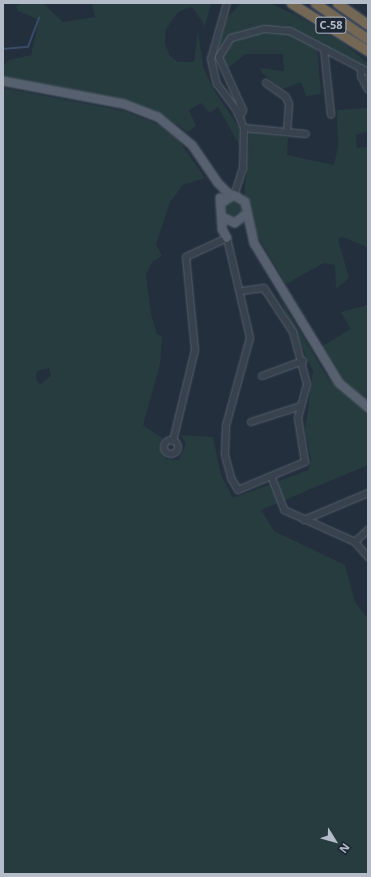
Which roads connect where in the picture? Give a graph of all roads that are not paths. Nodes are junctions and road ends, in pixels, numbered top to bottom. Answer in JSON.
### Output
{"nodes":[{"id":1,"x":227,"y":3,"type":"edge"},
{"id":2,"x":291,"y":3,"type":"edge"},
{"id":3,"x":315,"y":3,"type":"edge"},
{"id":4,"x":337,"y":3,"type":"edge"},
{"id":5,"x":368,"y":24,"type":"edge"},
{"id":6,"x":368,"y":39,"type":"edge"},
{"id":7,"x":324,"y":49,"type":"junction"},
{"id":8,"x":368,"y":51,"type":"edge"},
{"id":9,"x":361,"y":68,"type":"junction"},
{"id":10,"x":368,"y":72,"type":"edge"},
{"id":11,"x":3,"y":81,"type":"edge"},
{"id":12,"x":266,"y":83,"type":"dead end"},
{"id":13,"x":368,"y":89,"type":"edge"},
{"id":14,"x":331,"y":115,"type":"dead end"},
{"id":15,"x":240,"y":117,"type":"junction"},
{"id":16,"x":244,"y":128,"type":"junction"},
{"id":17,"x":288,"y":132,"type":"junction"},
{"id":18,"x":306,"y":134,"type":"dead end"},
{"id":19,"x":218,"y":183,"type":"junction"},
{"id":20,"x":236,"y":196,"type":"junction"},
{"id":21,"x":221,"y":203,"type":"junction"},
{"id":22,"x":246,"y":214,"type":"junction"},
{"id":23,"x":222,"y":217,"type":"junction"},
{"id":24,"x":235,"y":222,"type":"junction"},
{"id":25,"x":248,"y":230,"type":"junction"},
{"id":26,"x":226,"y":236,"type":"junction"},
{"id":27,"x":242,"y":291,"type":"junction"},
{"id":28,"x":303,"y":361,"type":"junction"},
{"id":29,"x":262,"y":376,"type":"dead end"},
{"id":30,"x":301,"y":406,"type":"junction"},
{"id":31,"x":368,"y":407,"type":"edge"},
{"id":32,"x":251,"y":422,"type":"dead end"},
{"id":33,"x":173,"y":441,"type":"dead end"},
{"id":34,"x":272,"y":478,"type":"junction"},
{"id":35,"x":368,"y":493,"type":"edge"},
{"id":36,"x":304,"y":520,"type":"junction"},
{"id":37,"x":368,"y":530,"type":"edge"},
{"id":38,"x":355,"y":542,"type":"junction"},
{"id":39,"x":368,"y":557,"type":"edge"}],
"edges":[{"from":1,"to":15,"type":"street"},
{"from":2,"to":8,"type":"highway","number":"C-58"},
{"from":3,"to":6,"type":"highway"},
{"from":4,"to":5,"type":"highway","number":"C-58"},
{"from":7,"to":9,"type":"street"},
{"from":7,"to":14,"type":"street"},
{"from":7,"to":15,"type":"street"},
{"from":9,"to":10,"type":"street"},
{"from":9,"to":13,"type":"street"},
{"from":11,"to":19,"type":"main road"},
{"from":12,"to":17,"type":"street"},
{"from":15,"to":16,"type":"street"},
{"from":16,"to":17,"type":"street"},
{"from":16,"to":20,"type":"street"},
{"from":17,"to":18,"type":"street"},
{"from":19,"to":20,"type":"main road"},
{"from":19,"to":21,"type":"main road"},
{"from":20,"to":21,"type":"main road"},
{"from":20,"to":22,"type":"main road"},
{"from":21,"to":23,"type":"main road"},
{"from":22,"to":24,"type":"main road"},
{"from":22,"to":25,"type":"main road"},
{"from":23,"to":24,"type":"main road"},
{"from":23,"to":26,"type":"main road"},
{"from":24,"to":25,"type":"main road"},
{"from":24,"to":26,"type":"main road"},
{"from":25,"to":31,"type":"main road"},
{"from":26,"to":27,"type":"street"},
{"from":26,"to":33,"type":"street"},
{"from":27,"to":28,"type":"street"},
{"from":27,"to":34,"type":"street"},
{"from":28,"to":29,"type":"street"},
{"from":28,"to":30,"type":"street"},
{"from":30,"to":32,"type":"street"},
{"from":30,"to":34,"type":"street"},
{"from":34,"to":36,"type":"street"},
{"from":35,"to":36,"type":"street"},
{"from":36,"to":38,"type":"street"},
{"from":37,"to":38,"type":"street"},
{"from":38,"to":39,"type":"street"}]}
